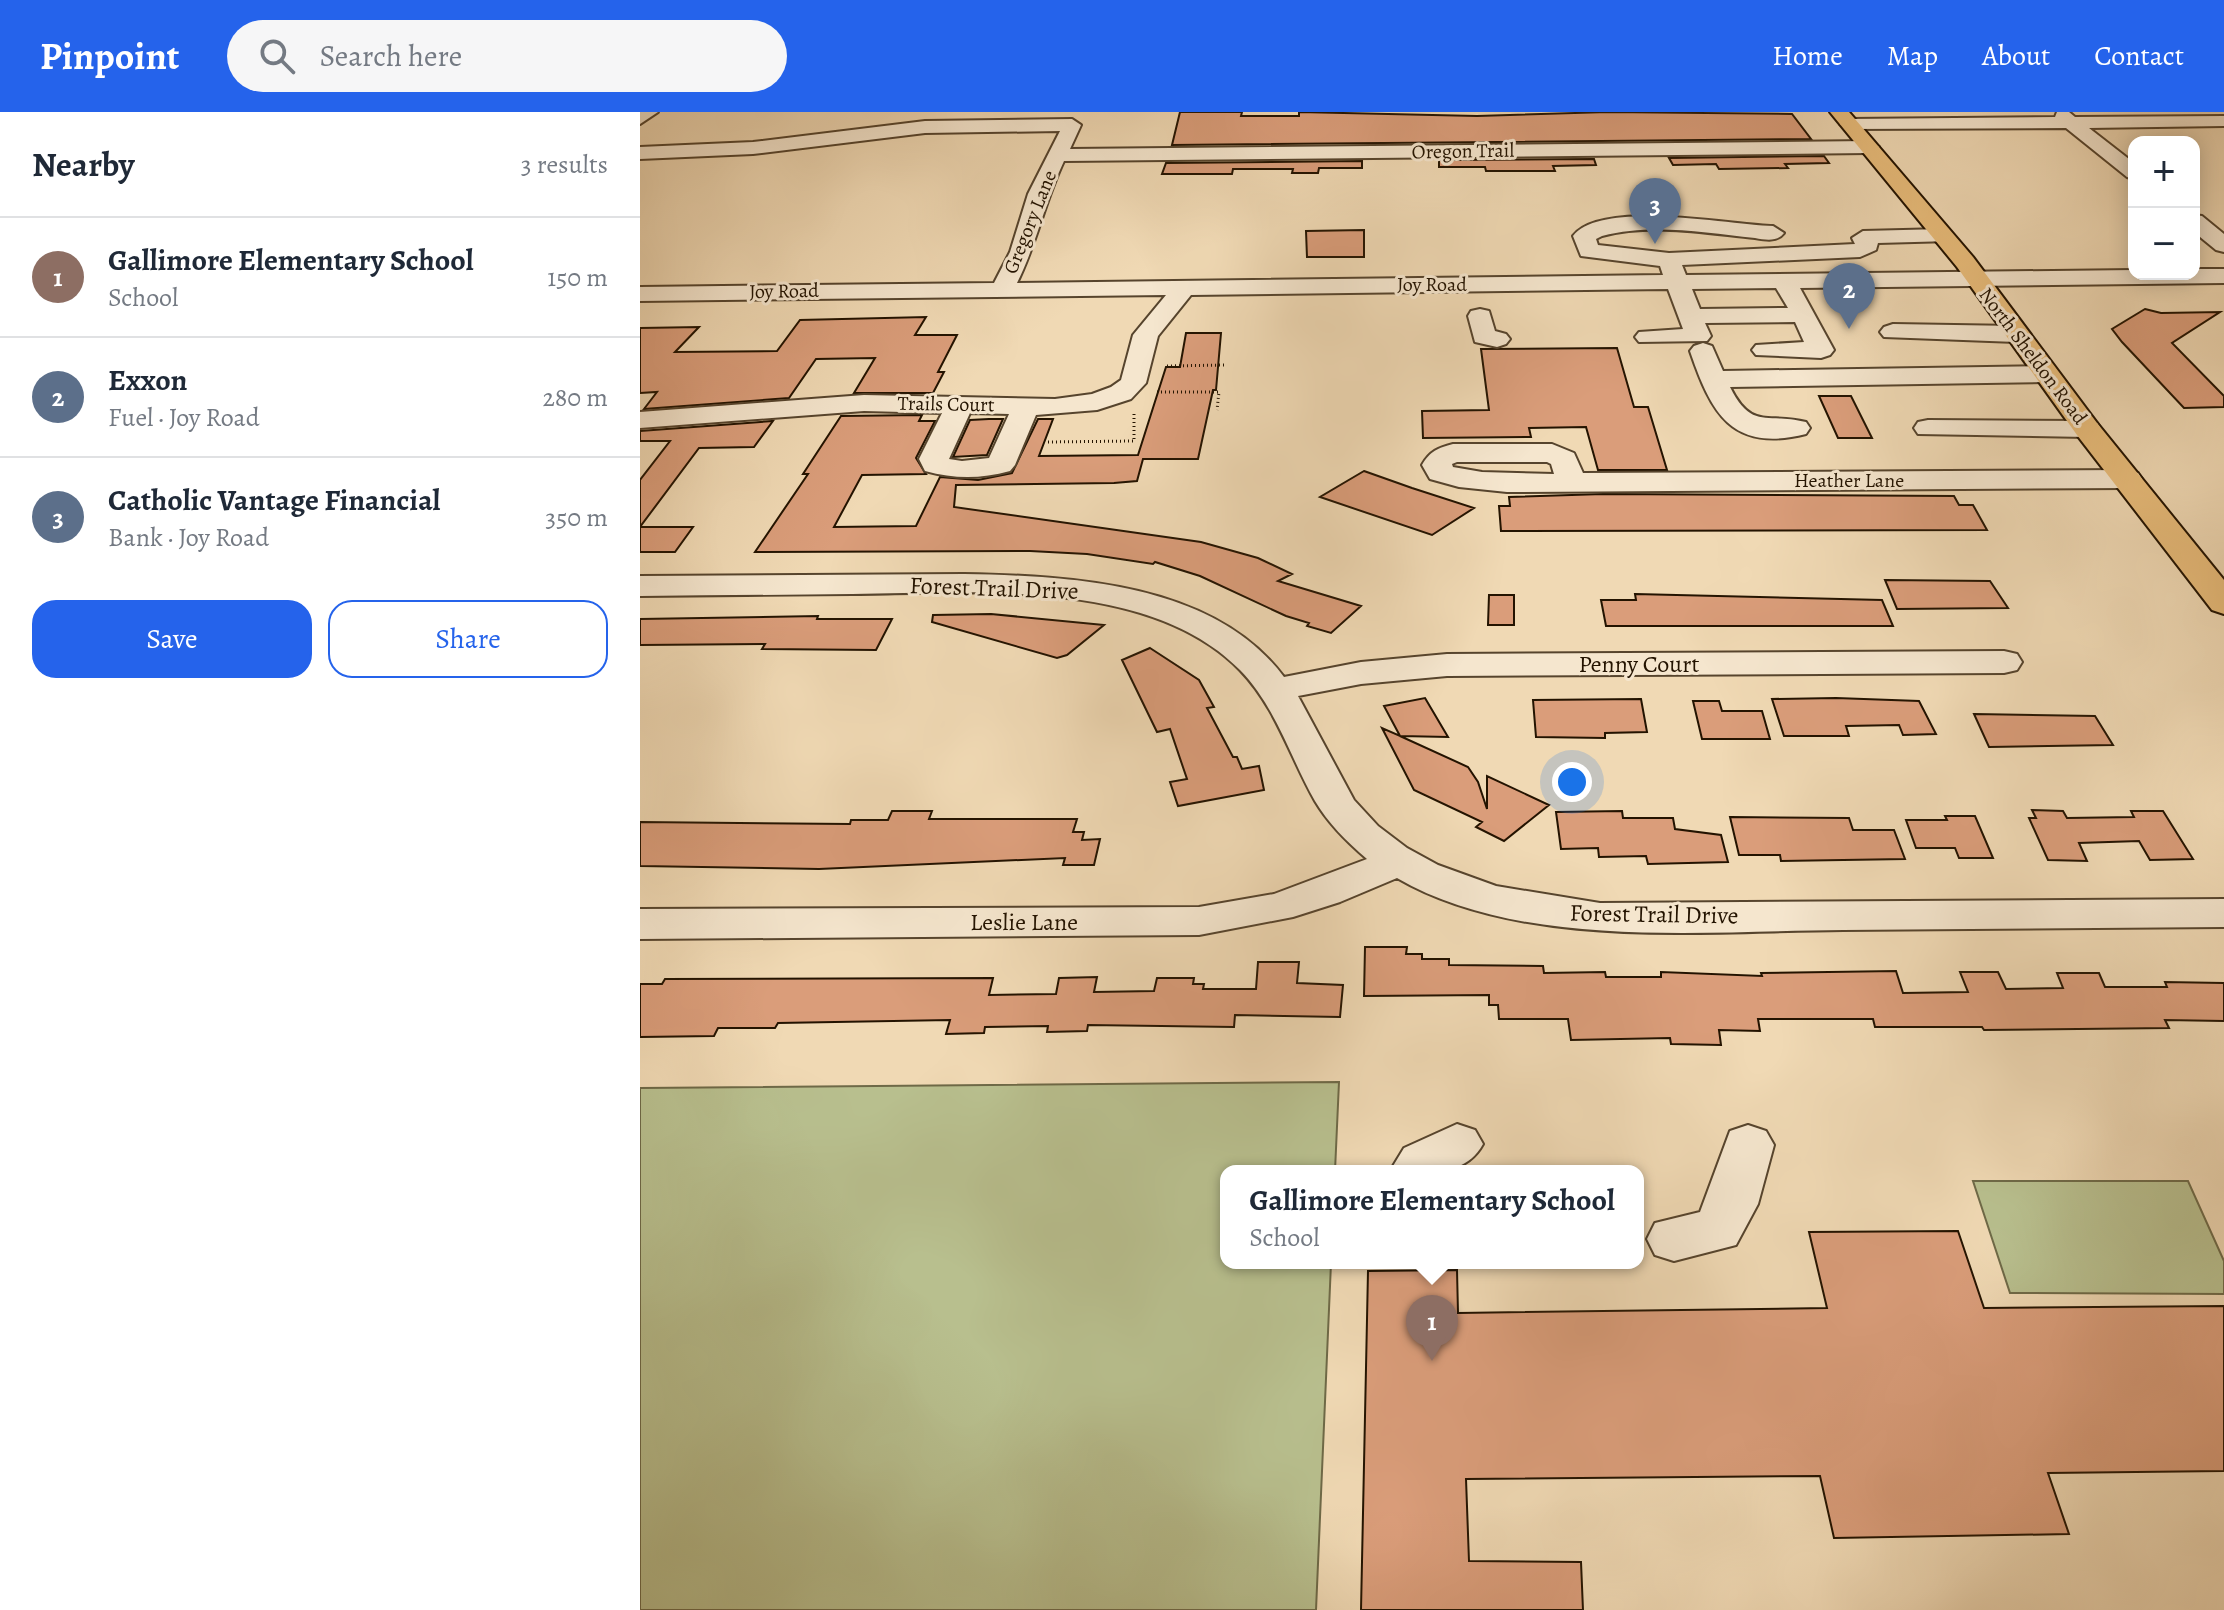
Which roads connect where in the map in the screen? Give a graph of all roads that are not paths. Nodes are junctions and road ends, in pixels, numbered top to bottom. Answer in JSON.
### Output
{"nodes":[{"id":1,"x":649,"y":112,"type":"edge"},
{"id":2,"x":2064,"y":117,"type":"edge"},
{"id":3,"x":1844,"y":118,"type":"edge"},
{"id":4,"x":640,"y":119,"type":"edge"},
{"id":5,"x":1075,"y":119,"type":"edge"},
{"id":6,"x":884,"y":121,"type":"edge"},
{"id":7,"x":2224,"y":121,"type":"edge"},
{"id":8,"x":1869,"y":147,"type":"junction"},
{"id":9,"x":1626,"y":150,"type":"junction"},
{"id":10,"x":1399,"y":152,"type":"junction"},
{"id":11,"x":640,"y":153,"type":"edge"},
{"id":12,"x":1057,"y":155,"type":"junction"},
{"id":13,"x":2128,"y":168,"type":"edge"},
{"id":14,"x":1639,"y":173,"type":"dead end"},
{"id":15,"x":1401,"y":176,"type":"dead end"},
{"id":16,"x":2200,"y":226,"type":"edge"},
{"id":17,"x":1943,"y":236,"type":"junction"},
{"id":18,"x":1870,"y":237,"type":"junction"},
{"id":19,"x":2224,"y":245,"type":"edge"},
{"id":20,"x":1669,"y":260,"type":"junction"},
{"id":21,"x":2224,"y":276,"type":"edge"},
{"id":22,"x":1974,"y":279,"type":"junction"},
{"id":23,"x":1784,"y":282,"type":"junction"},
{"id":24,"x":1679,"y":284,"type":"junction"},
{"id":25,"x":1186,"y":286,"type":"junction"},
{"id":26,"x":1003,"y":288,"type":"junction"},
{"id":27,"x":640,"y":294,"type":"edge"},
{"id":28,"x":1830,"y":305,"type":"dead end"},
{"id":29,"x":1801,"y":310,"type":"junction"},
{"id":30,"x":1480,"y":316,"type":"dead end"},
{"id":31,"x":1893,"y":332,"type":"dead end"},
{"id":32,"x":1697,"y":334,"type":"junction"},
{"id":33,"x":2016,"y":334,"type":"junction"},
{"id":34,"x":1648,"y":337,"type":"dead end"},
{"id":35,"x":1497,"y":339,"type":"dead end"},
{"id":36,"x":2046,"y":374,"type":"junction"},
{"id":37,"x":1713,"y":379,"type":"junction"},
{"id":38,"x":961,"y":403,"type":"junction"},
{"id":39,"x":1026,"y":406,"type":"junction"},
{"id":40,"x":640,"y":420,"type":"edge"},
{"id":41,"x":1796,"y":428,"type":"dead end"},
{"id":42,"x":1928,"y":428,"type":"dead end"},
{"id":43,"x":2087,"y":429,"type":"junction"},
{"id":44,"x":2127,"y":479,"type":"junction"},
{"id":45,"x":1571,"y":481,"type":"dead end"},
{"id":46,"x":640,"y":586,"type":"edge"},
{"id":47,"x":2224,"y":603,"type":"edge"},
{"id":48,"x":2004,"y":662,"type":"dead end"},
{"id":49,"x":1276,"y":690,"type":"junction"},
{"id":50,"x":1398,"y":861,"type":"junction"},
{"id":51,"x":2224,"y":913,"type":"edge"},
{"id":52,"x":640,"y":924,"type":"edge"},
{"id":53,"x":1457,"y":1144,"type":"dead end"},
{"id":54,"x":1748,"y":1145,"type":"dead end"},
{"id":55,"x":1420,"y":1165,"type":"edge"},
{"id":56,"x":1674,"y":1239,"type":"dead end"}],
"edges":[{"from":1,"to":4,"type":"street"},
{"from":2,"to":3,"type":"street"},
{"from":2,"to":7,"type":"street"},
{"from":2,"to":13,"type":"street"},
{"from":3,"to":8,"type":"main road","name":"North Sheldon Road"},
{"from":5,"to":6,"type":"street"},
{"from":5,"to":12,"type":"street","name":"Gregory Lane"},
{"from":6,"to":11,"type":"street"},
{"from":8,"to":9,"type":"street","name":"Oregon Trail"},
{"from":8,"to":17,"type":"main road","name":"North Sheldon Road"},
{"from":9,"to":10,"type":"street","name":"Oregon Trail"},
{"from":9,"to":14,"type":"street"},
{"from":10,"to":12,"type":"street","name":"Oregon Trail"},
{"from":10,"to":15,"type":"street"},
{"from":12,"to":26,"type":"street","name":"Gregory Lane"},
{"from":16,"to":19,"type":"street"},
{"from":17,"to":18,"type":"street"},
{"from":17,"to":22,"type":"main road","name":"North Sheldon Road"},
{"from":18,"to":20,"type":"street"},
{"from":18,"to":20,"type":"street"},
{"from":20,"to":24,"type":"street"},
{"from":21,"to":22,"type":"street","name":"Joy Road"},
{"from":22,"to":23,"type":"street","name":"Joy Road"},
{"from":22,"to":33,"type":"main road","name":"North Sheldon Road"},
{"from":23,"to":24,"type":"street","name":"Joy Road"},
{"from":23,"to":29,"type":"street"},
{"from":24,"to":25,"type":"street","name":"Joy Road"},
{"from":24,"to":32,"type":"street"},
{"from":25,"to":26,"type":"street","name":"Joy Road"},
{"from":25,"to":39,"type":"street","name":"Trails Court"},
{"from":26,"to":27,"type":"street","name":"Joy Road"},
{"from":28,"to":29,"type":"street"},
{"from":29,"to":32,"type":"street"},
{"from":29,"to":32,"type":"street"},
{"from":30,"to":35,"type":"street"},
{"from":31,"to":33,"type":"street"},
{"from":32,"to":34,"type":"street"},
{"from":32,"to":37,"type":"street"},
{"from":33,"to":36,"type":"main road","name":"North Sheldon Road"},
{"from":36,"to":37,"type":"street"},
{"from":36,"to":43,"type":"main road","name":"North Sheldon Road"},
{"from":37,"to":41,"type":"street"},
{"from":38,"to":39,"type":"street","name":"Trails Court"},
{"from":38,"to":39,"type":"street"},
{"from":38,"to":40,"type":"street","name":"Trails Court"},
{"from":42,"to":43,"type":"street"},
{"from":43,"to":44,"type":"main road","name":"North Sheldon Road"},
{"from":44,"to":45,"type":"street","name":"Heather Lane"},
{"from":44,"to":47,"type":"main road","name":"North Sheldon Road"},
{"from":46,"to":49,"type":"street","name":"Forest Trail Drive"},
{"from":48,"to":49,"type":"street","name":"Penny Court"},
{"from":49,"to":50,"type":"street","name":"Forest Trail Drive"},
{"from":50,"to":51,"type":"street","name":"Forest Trail Drive"},
{"from":50,"to":52,"type":"street","name":"Leslie Lane"},
{"from":53,"to":55,"type":"street"},
{"from":54,"to":56,"type":"street"}]}
